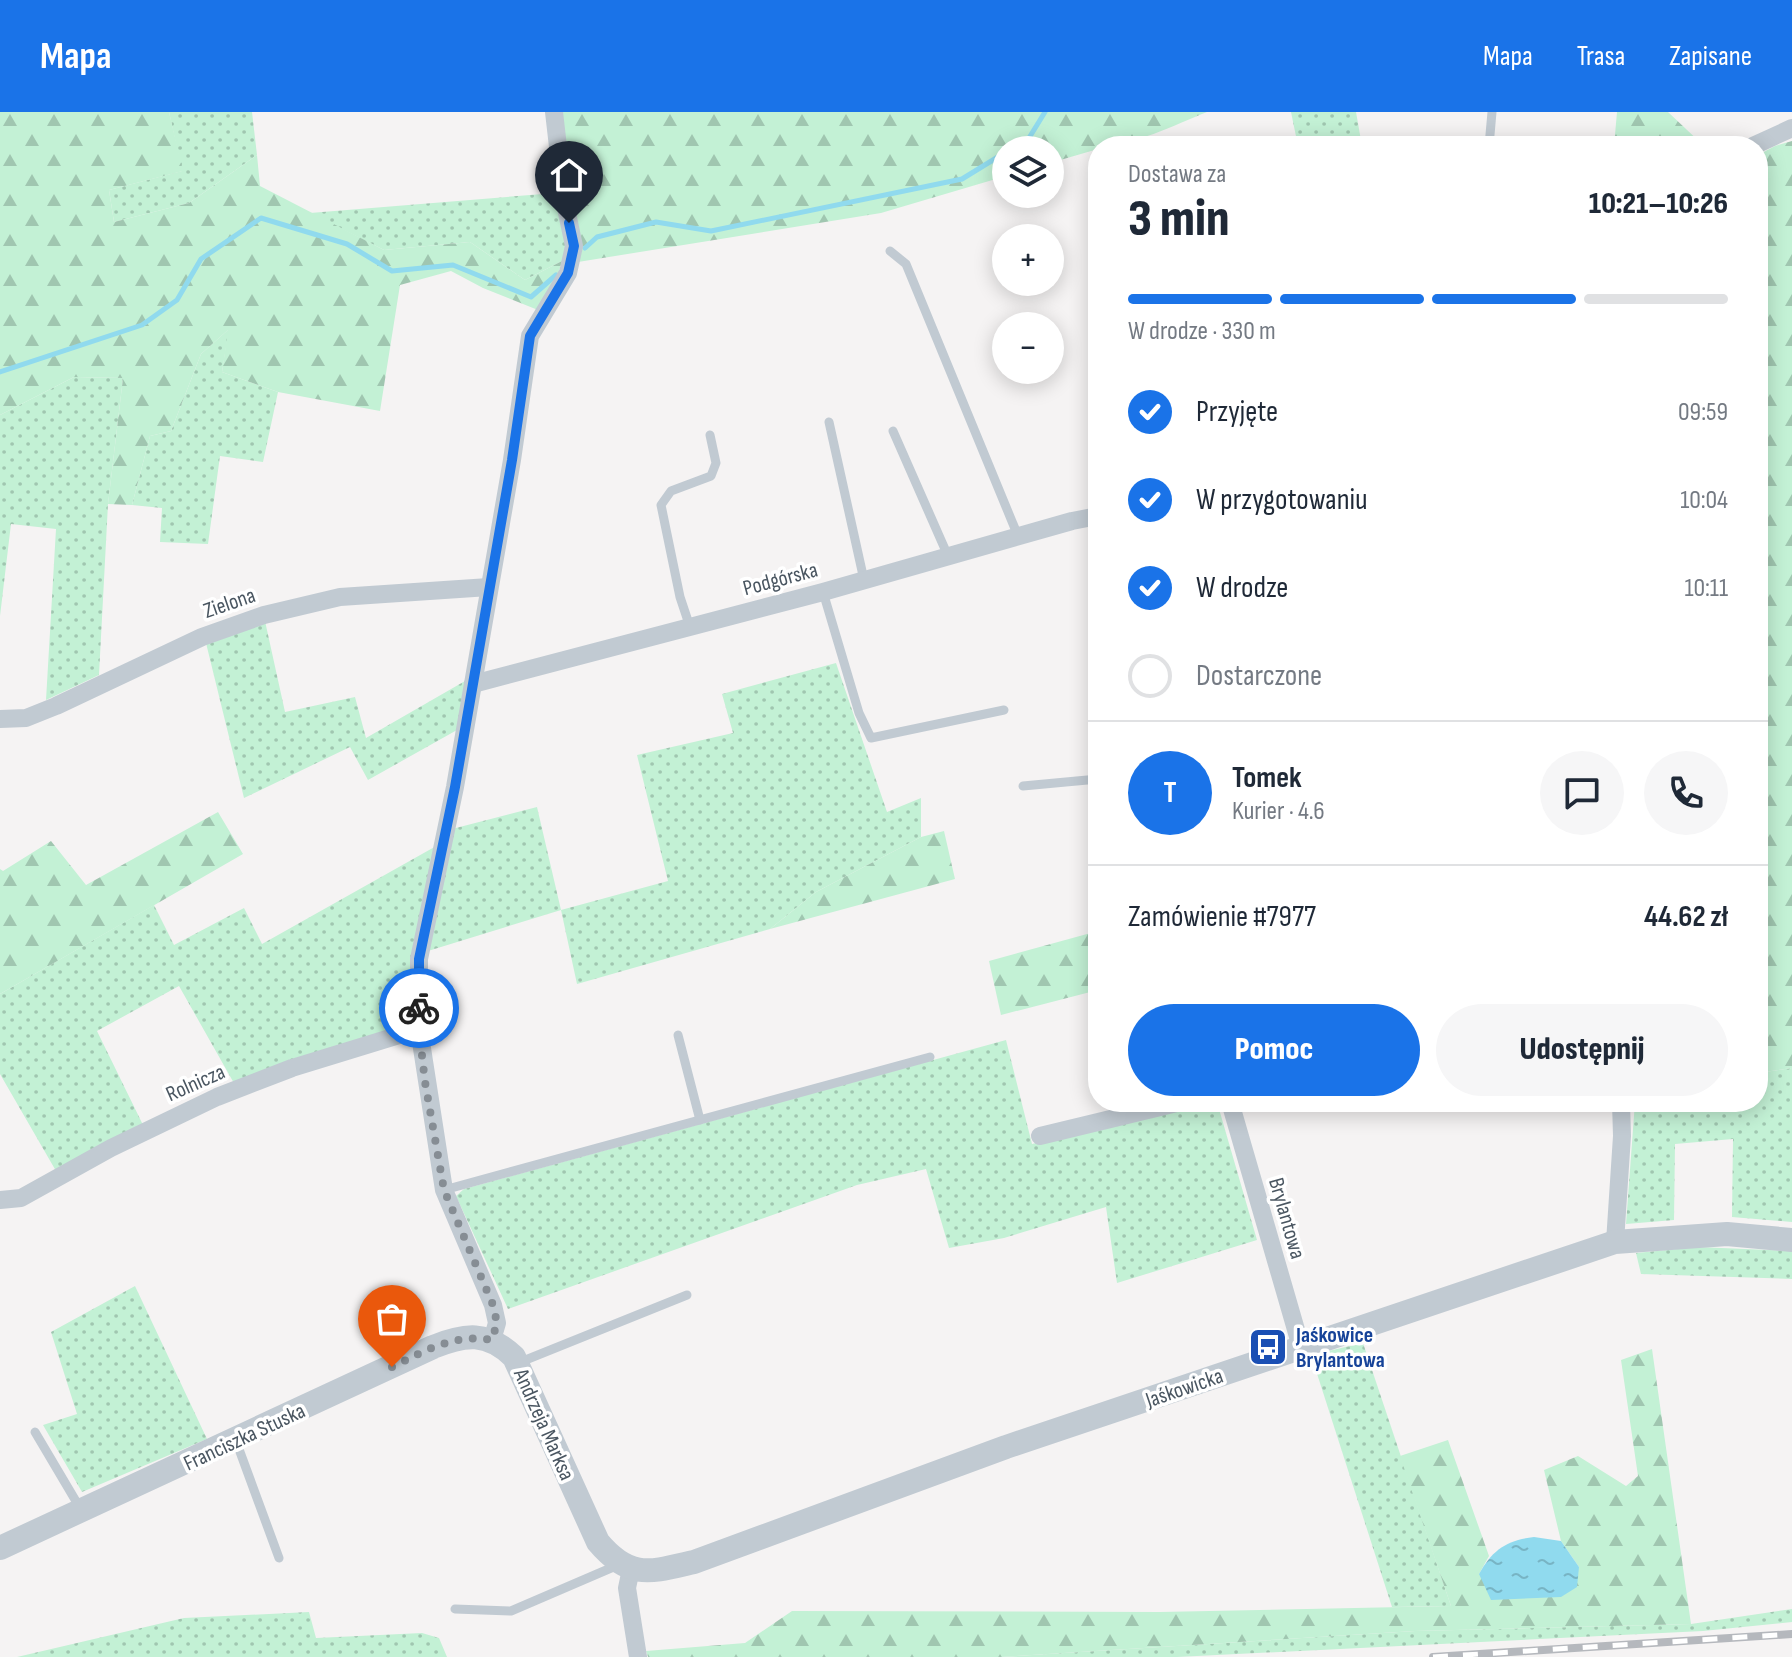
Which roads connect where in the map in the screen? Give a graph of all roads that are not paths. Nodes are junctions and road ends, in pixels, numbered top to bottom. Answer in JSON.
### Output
{"nodes":[{"id":1,"x":554,"y":112,"type":"edge"},
{"id":2,"x":1492,"y":112,"type":"edge"},
{"id":3,"x":1792,"y":128,"type":"edge"},
{"id":4,"x":1490,"y":136,"type":"edge"},
{"id":5,"x":1768,"y":139,"type":"edge"},
{"id":6,"x":890,"y":251,"type":"dead end"},
{"id":7,"x":829,"y":422,"type":"dead end"},
{"id":8,"x":893,"y":431,"type":"dead end"},
{"id":9,"x":710,"y":435,"type":"dead end"},
{"id":10,"x":1088,"y":518,"type":"edge"},
{"id":11,"x":1018,"y":536,"type":"junction"},
{"id":12,"x":948,"y":556,"type":"junction"},
{"id":13,"x":864,"y":580,"type":"junction"},
{"id":14,"x":489,"y":587,"type":"junction"},
{"id":15,"x":823,"y":592,"type":"junction"},
{"id":16,"x":690,"y":627,"type":"junction"},
{"id":17,"x":473,"y":684,"type":"junction"},
{"id":18,"x":1004,"y":710,"type":"dead end"},
{"id":19,"x":0,"y":719,"type":"edge"},
{"id":20,"x":1088,"y":780,"type":"edge"},
{"id":21,"x":1023,"y":786,"type":"dead end"},
{"id":22,"x":419,"y":1029,"type":"junction"},
{"id":23,"x":678,"y":1035,"type":"dead end"},
{"id":24,"x":930,"y":1057,"type":"dead end"},
{"id":25,"x":1115,"y":1112,"type":"edge"},
{"id":26,"x":1233,"y":1112,"type":"edge"},
{"id":27,"x":1621,"y":1112,"type":"edge"},
{"id":28,"x":700,"y":1120,"type":"junction"},
{"id":29,"x":1040,"y":1136,"type":"dead end"},
{"id":30,"x":444,"y":1190,"type":"junction"},
{"id":31,"x":0,"y":1200,"type":"edge"},
{"id":32,"x":1792,"y":1240,"type":"edge"},
{"id":33,"x":1615,"y":1242,"type":"junction"},
{"id":34,"x":687,"y":1295,"type":"dead end"},
{"id":35,"x":492,"y":1340,"type":"junction"},
{"id":36,"x":1301,"y":1347,"type":"junction"},
{"id":37,"x":518,"y":1363,"type":"junction"},
{"id":38,"x":35,"y":1432,"type":"dead end"},
{"id":39,"x":235,"y":1440,"type":"junction"},
{"id":40,"x":82,"y":1512,"type":"junction"},
{"id":41,"x":0,"y":1548,"type":"edge"},
{"id":42,"x":279,"y":1558,"type":"dead end"},
{"id":43,"x":626,"y":1567,"type":"junction"},
{"id":44,"x":455,"y":1609,"type":"dead end"},
{"id":45,"x":638,"y":1657,"type":"edge"}],
"edges":[{"from":1,"to":14,"type":"street"},
{"from":2,"to":4,"type":"lane"},
{"from":3,"to":5,"type":"street"},
{"from":6,"to":11,"type":"lane"},
{"from":7,"to":13,"type":"lane"},
{"from":8,"to":12,"type":"lane"},
{"from":9,"to":16,"type":"lane"},
{"from":10,"to":11,"type":"street","name":"Podgórska"},
{"from":11,"to":12,"type":"street","name":"Podgórska"},
{"from":12,"to":13,"type":"street","name":"Podgórska"},
{"from":13,"to":15,"type":"street","name":"Podgórska"},
{"from":14,"to":17,"type":"street"},
{"from":14,"to":19,"type":"street","name":"Zielona"},
{"from":15,"to":16,"type":"street","name":"Podgórska"},
{"from":15,"to":18,"type":"lane"},
{"from":16,"to":17,"type":"street","name":"Podgórska"},
{"from":17,"to":22,"type":"street"},
{"from":20,"to":21,"type":"lane"},
{"from":22,"to":30,"type":"street"},
{"from":22,"to":31,"type":"street","name":"Rolnicza"},
{"from":23,"to":28,"type":"lane"},
{"from":24,"to":28,"type":"lane"},
{"from":25,"to":29,"type":"street"},
{"from":26,"to":36,"type":"street","name":"Brylantowa"},
{"from":27,"to":33,"type":"street"},
{"from":28,"to":30,"type":"lane"},
{"from":30,"to":35,"type":"street"},
{"from":32,"to":33,"type":"street","name":"Jaśkowicka"},
{"from":33,"to":36,"type":"street","name":"Jaśkowicka"},
{"from":34,"to":37,"type":"lane"},
{"from":35,"to":37,"type":"street","name":"Andrzeja Marksa"},
{"from":35,"to":39,"type":"street","name":"Franciszka Stuska"},
{"from":36,"to":43,"type":"street","name":"Jaśkowicka"},
{"from":37,"to":43,"type":"street","name":"Andrzeja Marksa"},
{"from":38,"to":40,"type":"lane"},
{"from":39,"to":40,"type":"street","name":"Franciszka Stuska"},
{"from":39,"to":42,"type":"lane"},
{"from":40,"to":41,"type":"street","name":"Franciszka Stuska"},
{"from":43,"to":44,"type":"lane"},
{"from":43,"to":45,"type":"street"}]}
